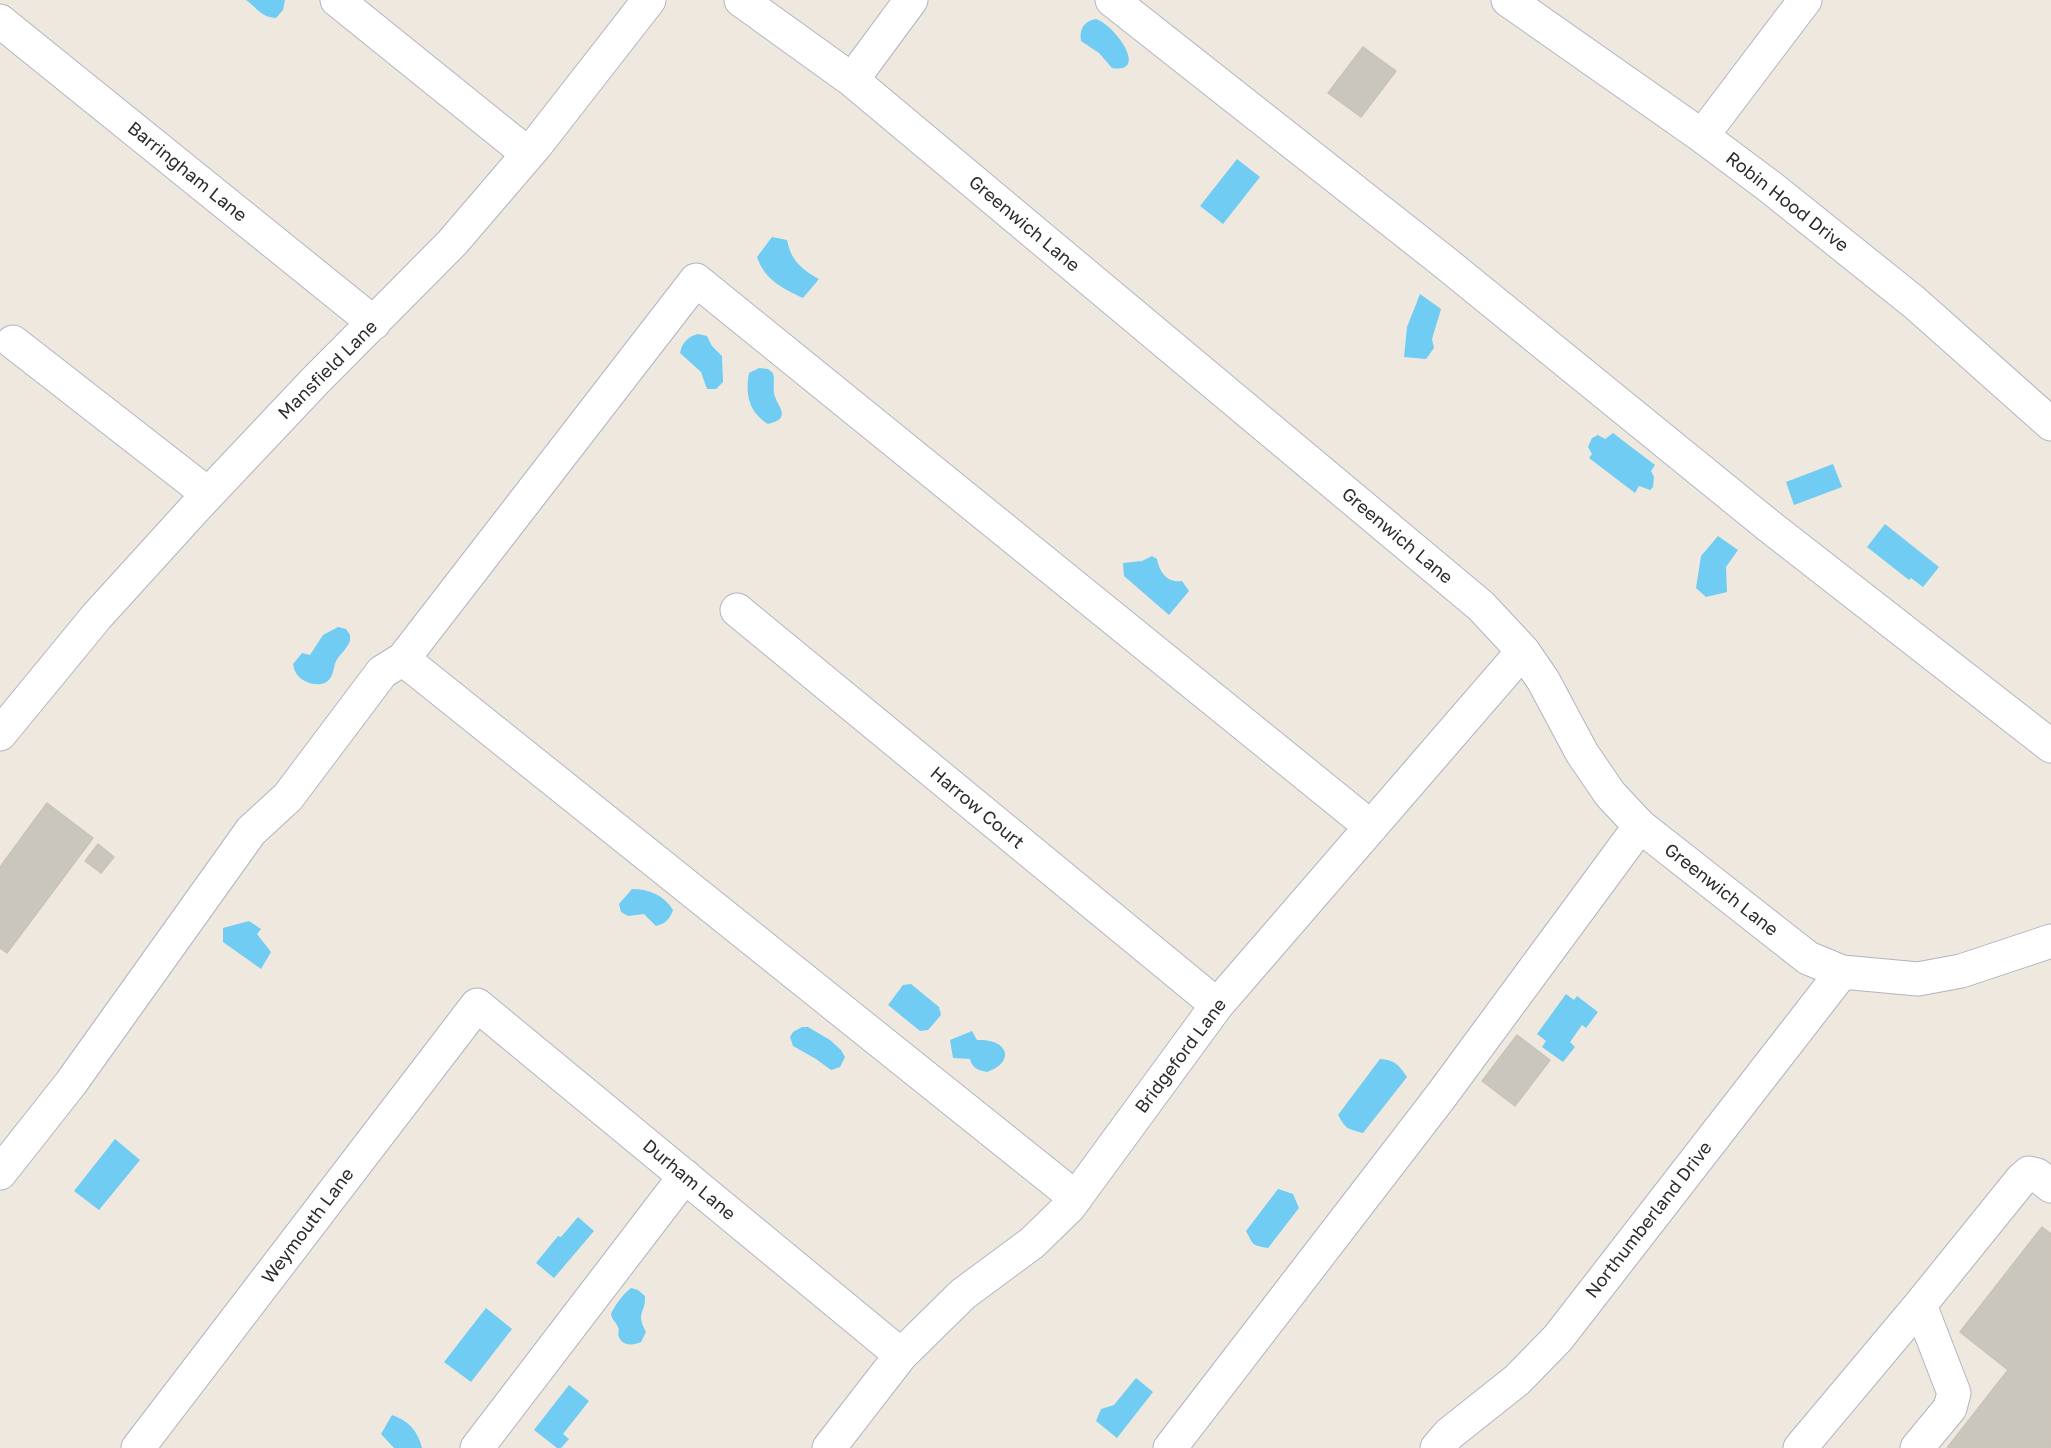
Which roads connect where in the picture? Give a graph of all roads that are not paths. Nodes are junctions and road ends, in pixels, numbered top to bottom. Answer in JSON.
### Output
{"nodes":[{"id":1,"x":337,"y":0,"type":"edge"},
{"id":2,"x":649,"y":0,"type":"edge"},
{"id":3,"x":741,"y":0,"type":"edge"},
{"id":4,"x":911,"y":0,"type":"edge"},
{"id":5,"x":1112,"y":0,"type":"edge"},
{"id":6,"x":1805,"y":0,"type":"edge"},
{"id":7,"x":1522,"y":4,"type":"edge"},
{"id":8,"x":0,"y":21,"type":"edge"},
{"id":9,"x":852,"y":80,"type":"junction"},
{"id":10,"x":1702,"y":136,"type":"junction"},
{"id":11,"x":528,"y":154,"type":"junction"},
{"id":12,"x":374,"y":323,"type":"junction"},
{"id":13,"x":4,"y":344,"type":"edge"},
{"id":14,"x":2049,"y":419,"type":"edge"},
{"id":15,"x":208,"y":494,"type":"junction"},
{"id":16,"x":737,"y":610,"type":"dead end"},
{"id":17,"x":1523,"y":651,"type":"junction"},
{"id":18,"x":403,"y":659,"type":"junction"},
{"id":19,"x":0,"y":734,"type":"edge"},
{"id":20,"x":2051,"y":746,"type":"edge"},
{"id":21,"x":1640,"y":826,"type":"junction"},
{"id":22,"x":1371,"y":827,"type":"junction"},
{"id":23,"x":2051,"y":941,"type":"edge"},
{"id":24,"x":1842,"y":972,"type":"junction"},
{"id":25,"x":477,"y":1005,"type":"joint"},
{"id":26,"x":1216,"y":1005,"type":"junction"},
{"id":27,"x":0,"y":1173,"type":"edge"},
{"id":28,"x":685,"y":1176,"type":"junction"},
{"id":29,"x":2051,"y":1186,"type":"edge"},
{"id":30,"x":1076,"y":1198,"type":"junction"},
{"id":31,"x":1920,"y":1305,"type":"junction"},
{"id":32,"x":901,"y":1355,"type":"junction"},
{"id":33,"x":138,"y":1448,"type":"edge"},
{"id":34,"x":477,"y":1448,"type":"edge"},
{"id":35,"x":829,"y":1448,"type":"edge"},
{"id":36,"x":1170,"y":1448,"type":"edge"},
{"id":37,"x":1437,"y":1448,"type":"edge"},
{"id":38,"x":1800,"y":1448,"type":"edge"},
{"id":39,"x":1917,"y":1448,"type":"edge"}],
"edges":[{"from":1,"to":11,"type":"street"},
{"from":2,"to":11,"type":"street","name":"Mansfield Lane"},
{"from":3,"to":9,"type":"street","name":"Greenwich Lane"},
{"from":4,"to":9,"type":"street"},
{"from":5,"to":20,"type":"street"},
{"from":6,"to":10,"type":"street"},
{"from":7,"to":10,"type":"street","name":"Robin Hood Drive"},
{"from":8,"to":12,"type":"street","name":"Barringham Lane"},
{"from":9,"to":17,"type":"street","name":"Greenwich Lane"},
{"from":10,"to":14,"type":"street","name":"Robin Hood Drive"},
{"from":11,"to":12,"type":"street","name":"Mansfield Lane"},
{"from":12,"to":15,"type":"street","name":"Mansfield Lane"},
{"from":13,"to":15,"type":"street"},
{"from":15,"to":19,"type":"street","name":"Mansfield Lane"},
{"from":16,"to":26,"type":"street","name":"Harrow Court"},
{"from":17,"to":21,"type":"street","name":"Greenwich Lane"},
{"from":17,"to":22,"type":"street","name":"Bridgeford Lane"},
{"from":18,"to":22,"type":"street"},
{"from":18,"to":27,"type":"street"},
{"from":18,"to":30,"type":"street"},
{"from":21,"to":24,"type":"street","name":"Greenwich Lane"},
{"from":21,"to":36,"type":"street"},
{"from":22,"to":26,"type":"street","name":"Bridgeford Lane"},
{"from":23,"to":24,"type":"street","name":"Greenwich Lane"},
{"from":24,"to":37,"type":"street","name":"Northumberland Drive"},
{"from":25,"to":28,"type":"street","name":"Durham Lane"},
{"from":25,"to":33,"type":"street","name":"Weymouth Lane"},
{"from":26,"to":30,"type":"street","name":"Bridgeford Lane"},
{"from":28,"to":32,"type":"street","name":"Durham Lane"},
{"from":28,"to":34,"type":"street"},
{"from":29,"to":31,"type":"street"},
{"from":30,"to":32,"type":"street","name":"Bridgeford Lane"},
{"from":31,"to":38,"type":"street"},
{"from":31,"to":39,"type":"street"},
{"from":32,"to":35,"type":"street","name":"Bridgeford Lane"}]}
